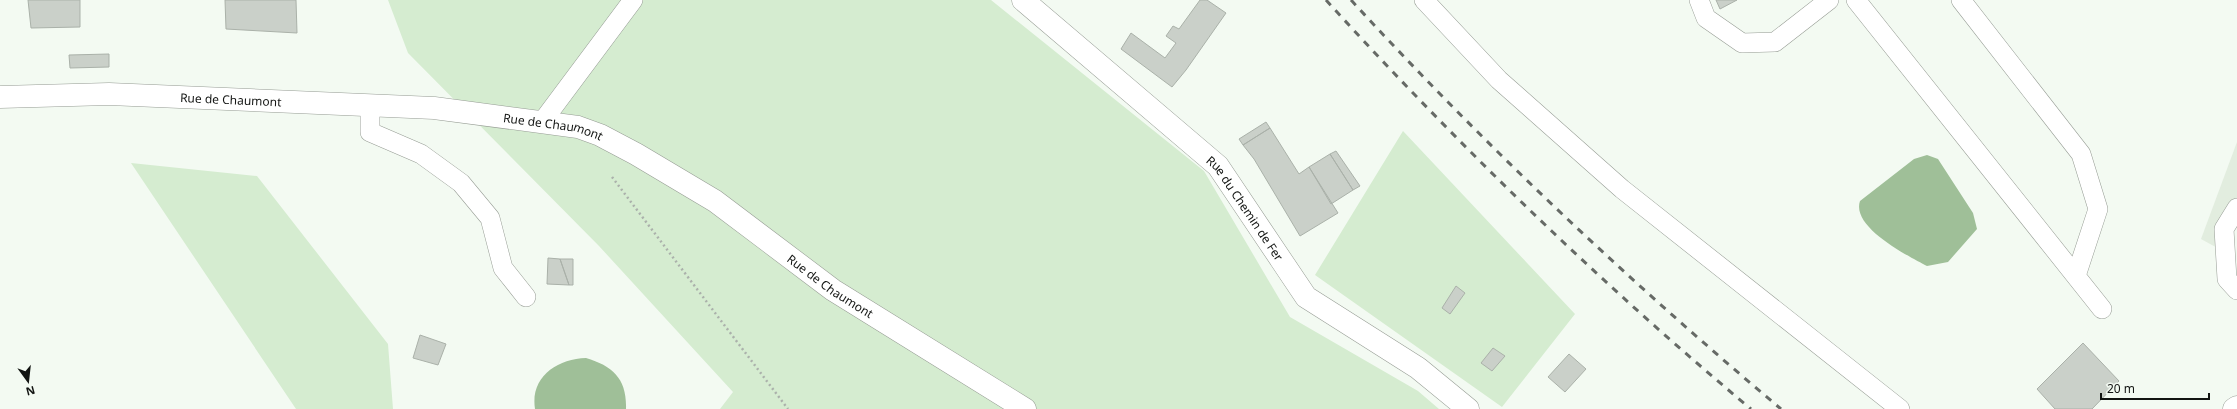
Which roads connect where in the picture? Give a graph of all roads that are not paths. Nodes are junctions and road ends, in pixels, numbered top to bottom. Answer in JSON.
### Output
{"nodes":[{"id":1,"x":633,"y":0,"type":"edge"},
{"id":2,"x":1023,"y":0,"type":"edge"},
{"id":3,"x":1424,"y":0,"type":"edge"},
{"id":4,"x":1700,"y":0,"type":"edge"},
{"id":5,"x":1829,"y":0,"type":"edge"},
{"id":6,"x":1856,"y":0,"type":"edge"},
{"id":7,"x":1961,"y":0,"type":"edge"},
{"id":8,"x":0,"y":97,"type":"edge"},
{"id":9,"x":370,"y":105,"type":"junction"},
{"id":10,"x":542,"y":122,"type":"junction"},
{"id":11,"x":2237,"y":208,"type":"edge"},
{"id":12,"x":2076,"y":276,"type":"junction"},
{"id":13,"x":2237,"y":290,"type":"edge"},
{"id":14,"x":526,"y":297,"type":"dead end"},
{"id":15,"x":2102,"y":309,"type":"dead end"},
{"id":16,"x":2237,"y":407,"type":"edge"},
{"id":17,"x":1026,"y":409,"type":"edge"},
{"id":18,"x":1468,"y":409,"type":"edge"},
{"id":19,"x":1900,"y":409,"type":"edge"},
{"id":20,"x":2234,"y":409,"type":"edge"}],
"edges":[{"from":1,"to":10,"type":"lane"},
{"from":2,"to":18,"type":"street","name":"Rue du Chemin de Fer"},
{"from":3,"to":19,"type":"lane"},
{"from":4,"to":5,"type":"lane"},
{"from":6,"to":12,"type":"lane"},
{"from":7,"to":12,"type":"lane"},
{"from":8,"to":9,"type":"street","name":"Rue de Chaumont"},
{"from":9,"to":10,"type":"street","name":"Rue de Chaumont"},
{"from":9,"to":14,"type":"lane"},
{"from":10,"to":17,"type":"street","name":"Rue de Chaumont"},
{"from":11,"to":13,"type":"lane"},
{"from":12,"to":15,"type":"lane"},
{"from":16,"to":20,"type":"street"}]}
